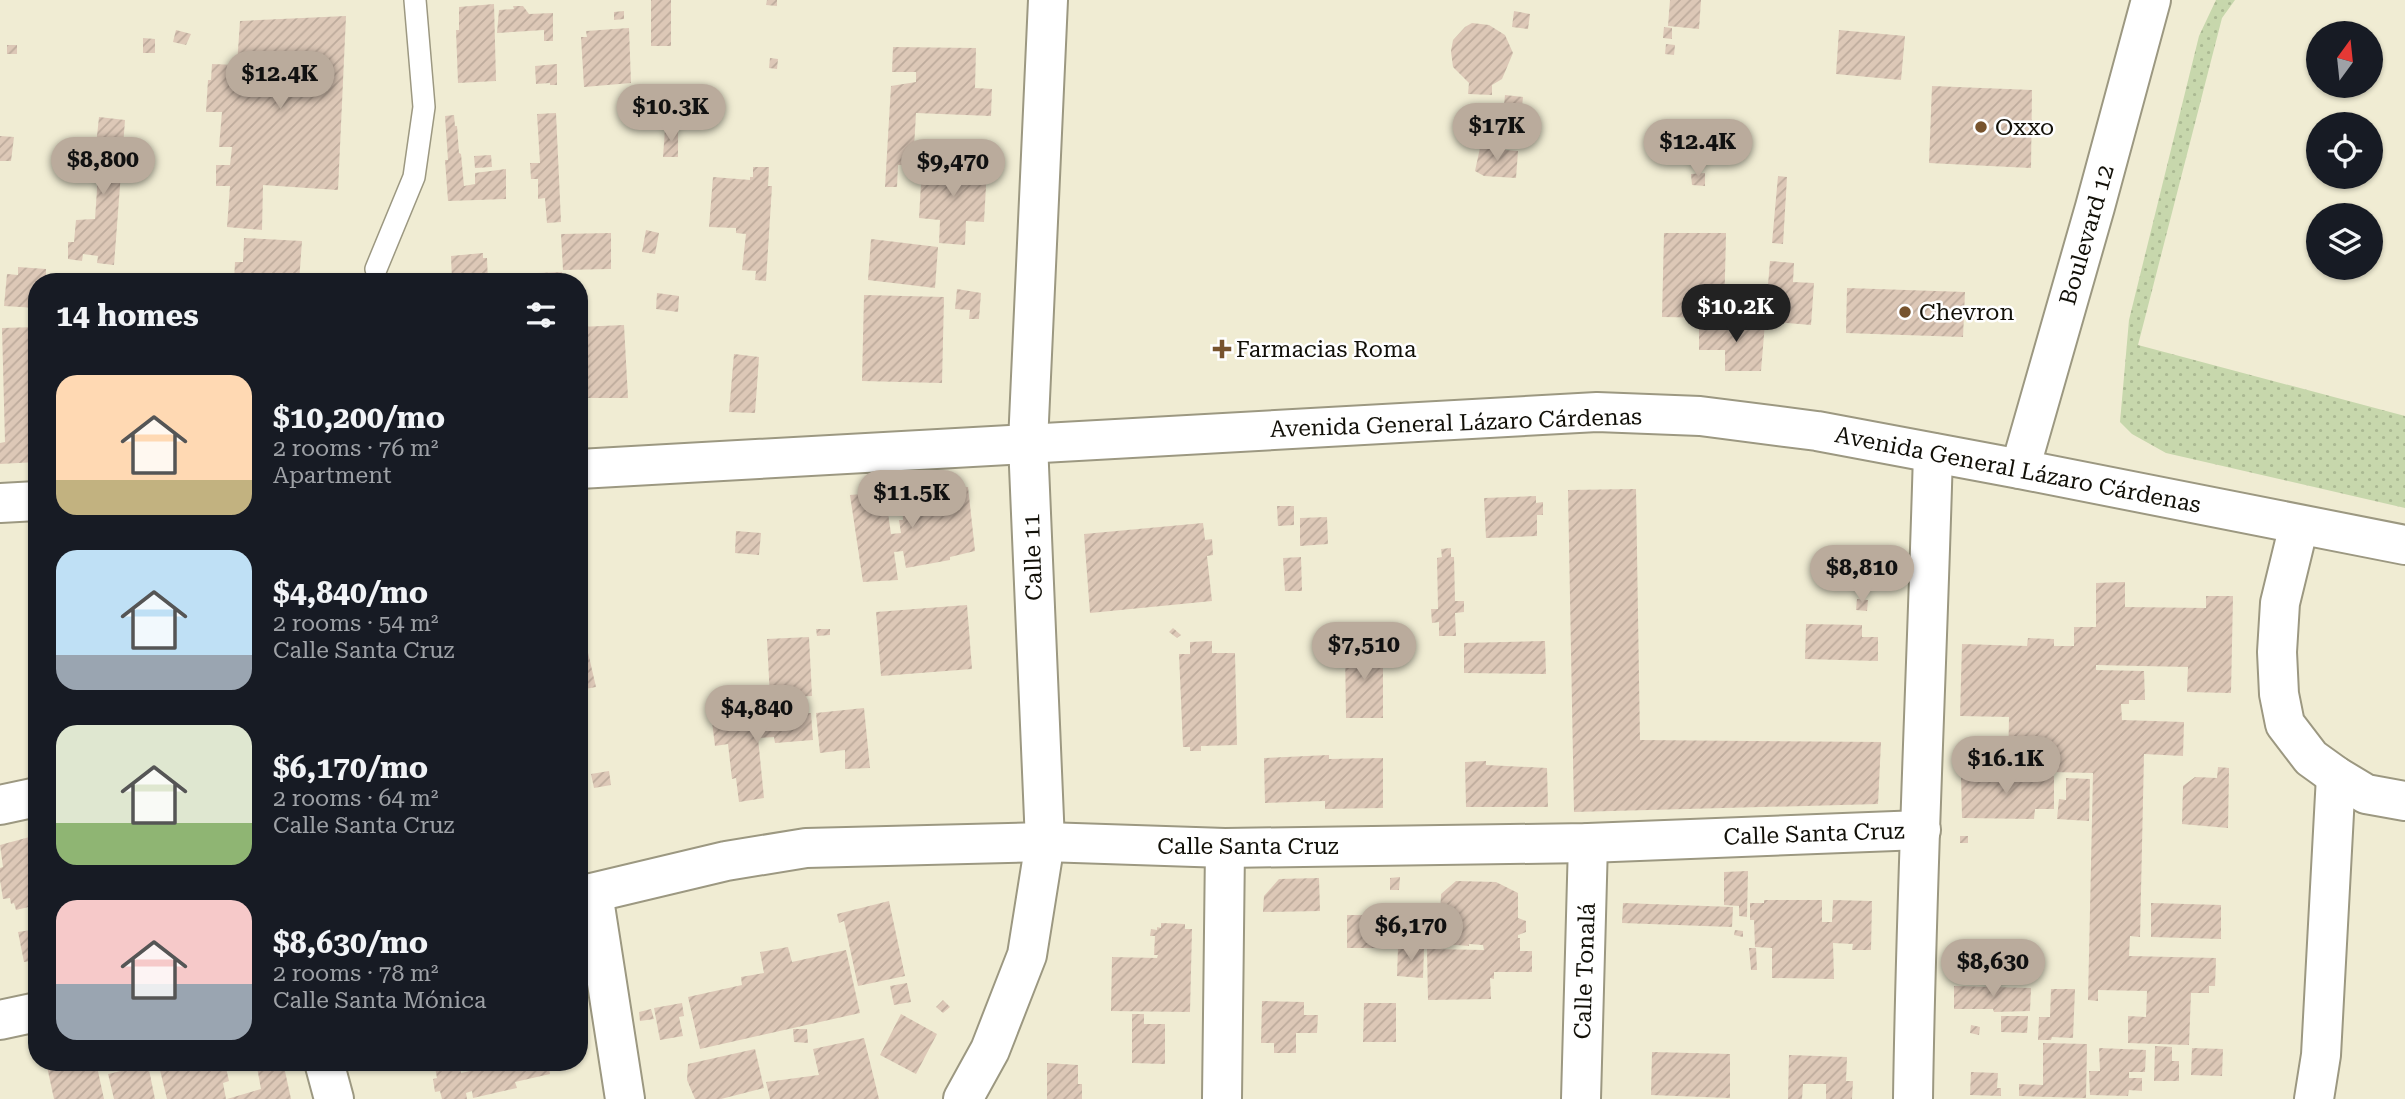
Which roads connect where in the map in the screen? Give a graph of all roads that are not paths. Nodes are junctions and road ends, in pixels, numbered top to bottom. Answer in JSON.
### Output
{"nodes":[{"id":1,"x":415,"y":0,"type":"edge"},
{"id":2,"x":1048,"y":0,"type":"edge"},
{"id":3,"x":2151,"y":0,"type":"edge"},
{"id":4,"x":376,"y":269,"type":"dead end"},
{"id":5,"x":1028,"y":443,"type":"junction"},
{"id":6,"x":1933,"y":453,"type":"junction"},
{"id":7,"x":588,"y":468,"type":"edge"},
{"id":8,"x":2020,"y":469,"type":"junction"},
{"id":9,"x":28,"y":501,"type":"edge"},
{"id":10,"x":0,"y":503,"type":"edge"},
{"id":11,"x":2299,"y":525,"type":"junction"},
{"id":12,"x":2405,"y":545,"type":"edge"},
{"id":13,"x":2336,"y":776,"type":"junction"},
{"id":14,"x":28,"y":799,"type":"edge"},
{"id":15,"x":2405,"y":801,"type":"edge"},
{"id":16,"x":0,"y":805,"type":"edge"},
{"id":17,"x":1921,"y":830,"type":"junction"},
{"id":18,"x":1045,"y":842,"type":"junction"},
{"id":19,"x":1588,"y":843,"type":"junction"},
{"id":20,"x":1225,"y":848,"type":"junction"},
{"id":21,"x":588,"y":894,"type":"edge"},
{"id":22,"x":588,"y":905,"type":"edge"},
{"id":23,"x":28,"y":1014,"type":"edge"},
{"id":24,"x":0,"y":1020,"type":"edge"},
{"id":25,"x":326,"y":1071,"type":"edge"},
{"id":26,"x":334,"y":1099,"type":"edge"},
{"id":27,"x":625,"y":1099,"type":"edge"},
{"id":28,"x":963,"y":1099,"type":"edge"},
{"id":29,"x":1222,"y":1099,"type":"edge"},
{"id":30,"x":1581,"y":1099,"type":"edge"},
{"id":31,"x":1913,"y":1099,"type":"edge"},
{"id":32,"x":2314,"y":1099,"type":"edge"}],
"edges":[{"from":1,"to":4,"type":"lane"},
{"from":2,"to":5,"type":"main road","name":"Calle 11"},
{"from":3,"to":8,"type":"main road","name":"Boulevard 12"},
{"from":5,"to":6,"type":"main road","name":"Avenida General Lázaro Cárdenas"},
{"from":5,"to":7,"type":"main road","name":"Avenida General Lázaro Cárdenas"},
{"from":5,"to":18,"type":"main road","name":"Calle 11"},
{"from":6,"to":8,"type":"main road","name":"Avenida General Lázaro Cárdenas"},
{"from":6,"to":17,"type":"main road"},
{"from":8,"to":11,"type":"main road","name":"Avenida General Lázaro Cárdenas"},
{"from":9,"to":10,"type":"main road"},
{"from":11,"to":12,"type":"main road","name":"Avenida General Lázaro Cárdenas"},
{"from":11,"to":13,"type":"main road"},
{"from":13,"to":15,"type":"main road"},
{"from":13,"to":32,"type":"main road"},
{"from":14,"to":16,"type":"main road"},
{"from":17,"to":19,"type":"main road","name":"Calle Santa Cruz"},
{"from":17,"to":31,"type":"main road"},
{"from":18,"to":20,"type":"main road","name":"Calle Santa Cruz"},
{"from":18,"to":21,"type":"main road","name":"Calle Santa Cruz"},
{"from":18,"to":28,"type":"main road","name":"Calle 11"},
{"from":19,"to":20,"type":"main road","name":"Calle Santa Cruz"},
{"from":19,"to":30,"type":"main road","name":"Calle Tonalá"},
{"from":20,"to":29,"type":"main road"},
{"from":22,"to":27,"type":"main road"},
{"from":23,"to":24,"type":"main road"},
{"from":25,"to":26,"type":"main road"}]}
